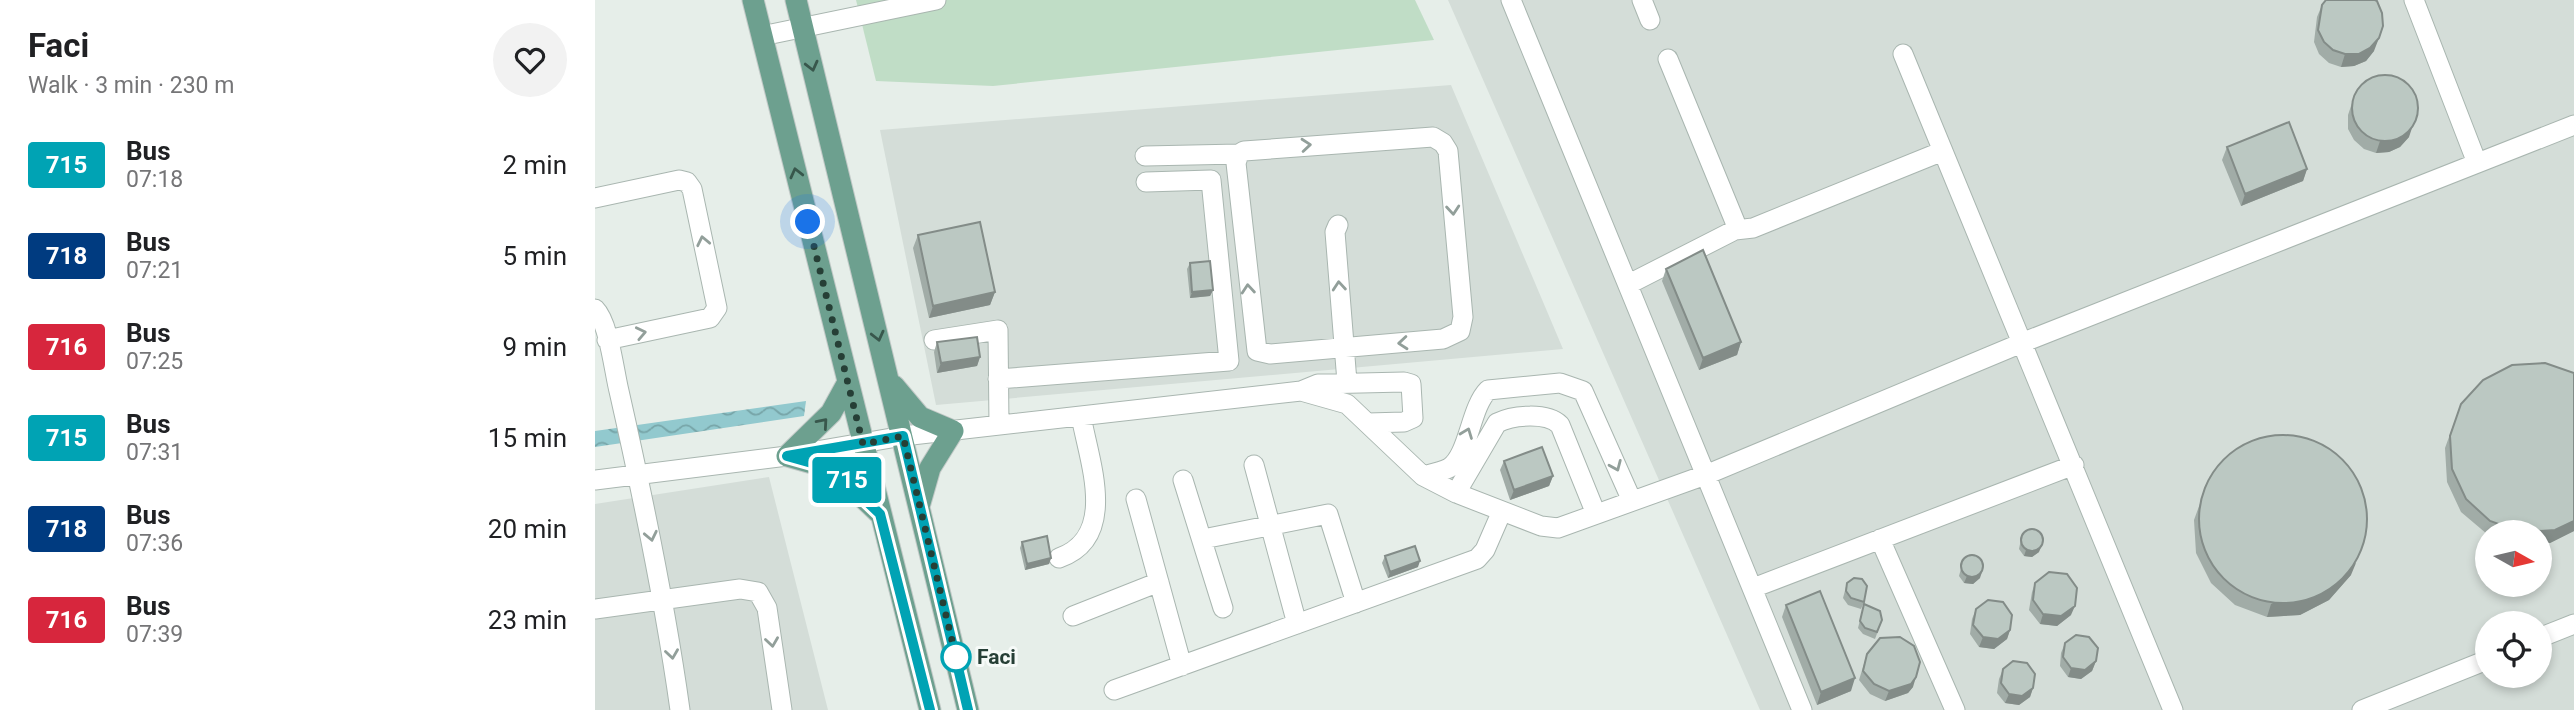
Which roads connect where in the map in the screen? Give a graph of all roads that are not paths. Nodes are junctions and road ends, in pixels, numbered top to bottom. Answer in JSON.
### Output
{"nodes":[{"id":1,"x":753,"y":0,"type":"edge"},
{"id":2,"x":796,"y":0,"type":"edge"},
{"id":3,"x":936,"y":0,"type":"edge"},
{"id":4,"x":1511,"y":0,"type":"edge"},
{"id":5,"x":1642,"y":0,"type":"edge"},
{"id":6,"x":2419,"y":2,"type":"edge"},
{"id":7,"x":1650,"y":20,"type":"dead end"},
{"id":8,"x":803,"y":28,"type":"junction"},
{"id":9,"x":762,"y":36,"type":"junction"},
{"id":10,"x":1903,"y":54,"type":"dead end"},
{"id":11,"x":1668,"y":59,"type":"dead end"},
{"id":12,"x":2574,"y":125,"type":"edge"},
{"id":13,"x":1943,"y":151,"type":"junction"},
{"id":14,"x":1239,"y":154,"type":"junction"},
{"id":15,"x":1145,"y":156,"type":"dead end"},
{"id":16,"x":2477,"y":163,"type":"junction"},
{"id":17,"x":1146,"y":182,"type":"dead end"},
{"id":18,"x":595,"y":198,"type":"edge"},
{"id":19,"x":1339,"y":225,"type":"dead end"},
{"id":20,"x":1734,"y":230,"type":"junction"},
{"id":21,"x":1629,"y":284,"type":"junction"},
{"id":22,"x":595,"y":309,"type":"edge"},
{"id":23,"x":607,"y":340,"type":"junction"},
{"id":24,"x":934,"y":340,"type":"dead end"},
{"id":25,"x":2024,"y":342,"type":"junction"},
{"id":26,"x":1344,"y":348,"type":"junction"},
{"id":27,"x":888,"y":377,"type":"junction"},
{"id":28,"x":999,"y":379,"type":"junction"},
{"id":29,"x":848,"y":382,"type":"junction"},
{"id":30,"x":1347,"y":382,"type":"junction"},
{"id":31,"x":1301,"y":391,"type":"junction"},
{"id":32,"x":1081,"y":416,"type":"junction"},
{"id":33,"x":1368,"y":423,"type":"junction"},
{"id":34,"x":999,"y":425,"type":"junction"},
{"id":35,"x":953,"y":431,"type":"junction"},
{"id":36,"x":903,"y":436,"type":"junction"},
{"id":37,"x":863,"y":444,"type":"junction"},
{"id":38,"x":787,"y":456,"type":"junction"},
{"id":39,"x":1254,"y":465,"type":"dead end"},
{"id":40,"x":2074,"y":465,"type":"junction"},
{"id":41,"x":638,"y":473,"type":"junction"},
{"id":42,"x":1708,"y":474,"type":"junction"},
{"id":43,"x":1423,"y":476,"type":"junction"},
{"id":44,"x":595,"y":480,"type":"edge"},
{"id":45,"x":1183,"y":480,"type":"dead end"},
{"id":46,"x":1455,"y":493,"type":"junction"},
{"id":47,"x":1136,"y":499,"type":"dead end"},
{"id":48,"x":1632,"y":501,"type":"junction"},
{"id":49,"x":919,"y":505,"type":"junction"},
{"id":50,"x":1502,"y":511,"type":"junction"},
{"id":51,"x":880,"y":514,"type":"junction"},
{"id":52,"x":1597,"y":514,"type":"junction"},
{"id":53,"x":1271,"y":526,"type":"junction"},
{"id":54,"x":1203,"y":538,"type":"junction"},
{"id":55,"x":1880,"y":539,"type":"junction"},
{"id":56,"x":1059,"y":558,"type":"dead end"},
{"id":57,"x":1159,"y":582,"type":"junction"},
{"id":58,"x":1753,"y":588,"type":"junction"},
{"id":59,"x":664,"y":599,"type":"junction"},
{"id":60,"x":1356,"y":603,"type":"junction"},
{"id":61,"x":1223,"y":608,"type":"dead end"},
{"id":62,"x":595,"y":609,"type":"edge"},
{"id":63,"x":1073,"y":616,"type":"dead end"},
{"id":64,"x":1297,"y":624,"type":"junction"},
{"id":65,"x":2574,"y":624,"type":"edge"},
{"id":66,"x":2552,"y":633,"type":"edge"},
{"id":67,"x":2475,"y":665,"type":"edge"},
{"id":68,"x":1182,"y":666,"type":"junction"},
{"id":69,"x":1114,"y":690,"type":"dead end"},
{"id":70,"x":680,"y":710,"type":"edge"},
{"id":71,"x":782,"y":710,"type":"edge"},
{"id":72,"x":930,"y":710,"type":"edge"},
{"id":73,"x":968,"y":710,"type":"edge"},
{"id":74,"x":1803,"y":710,"type":"edge"},
{"id":75,"x":1955,"y":710,"type":"edge"},
{"id":76,"x":2173,"y":710,"type":"edge"},
{"id":77,"x":2362,"y":710,"type":"edge"}],
"edges":[{"from":1,"to":9,"type":"main road"},
{"from":2,"to":8,"type":"main road"},
{"from":3,"to":8,"type":"street"},
{"from":4,"to":21,"type":"street"},
{"from":5,"to":7,"type":"street"},
{"from":6,"to":16,"type":"street"},
{"from":8,"to":9,"type":"street"},
{"from":8,"to":27,"type":"main road","one_way":true},
{"from":29,"to":9,"type":"main road","one_way":true},
{"from":10,"to":13,"type":"street"},
{"from":11,"to":20,"type":"street"},
{"from":12,"to":16,"type":"street"},
{"from":13,"to":20,"type":"street"},
{"from":13,"to":25,"type":"street"},
{"from":14,"to":15,"type":"street"},
{"from":26,"to":14,"type":"street","one_way":true},
{"from":14,"to":26,"type":"street","one_way":true},
{"from":16,"to":25,"type":"street"},
{"from":17,"to":28,"type":"street"},
{"from":23,"to":18,"type":"street","one_way":true},
{"from":26,"to":19,"type":"street","one_way":true},
{"from":20,"to":21,"type":"street"},
{"from":21,"to":42,"type":"street"},
{"from":22,"to":23,"type":"street"},
{"from":23,"to":41,"type":"street"},
{"from":24,"to":28,"type":"street"},
{"from":25,"to":40,"type":"street"},
{"from":25,"to":42,"type":"street"},
{"from":26,"to":30,"type":"street"},
{"from":27,"to":35,"type":"main road"},
{"from":27,"to":36,"type":"main road"},
{"from":28,"to":34,"type":"street"},
{"from":29,"to":37,"type":"main road"},
{"from":38,"to":29,"type":"main road","one_way":true},
{"from":30,"to":31,"type":"street"},
{"from":30,"to":33,"type":"street"},
{"from":31,"to":32,"type":"street"},
{"from":31,"to":33,"type":"street"},
{"from":32,"to":34,"type":"street"},
{"from":32,"to":56,"type":"street"},
{"from":33,"to":43,"type":"street"},
{"from":34,"to":35,"type":"street"},
{"from":35,"to":36,"type":"street"},
{"from":35,"to":49,"type":"main road"},
{"from":36,"to":37,"type":"street"},
{"from":36,"to":49,"type":"main road"},
{"from":37,"to":38,"type":"street"},
{"from":37,"to":51,"type":"main road"},
{"from":38,"to":41,"type":"street"},
{"from":38,"to":51,"type":"main road"},
{"from":39,"to":53,"type":"street"},
{"from":40,"to":55,"type":"street"},
{"from":40,"to":76,"type":"street"},
{"from":41,"to":44,"type":"street"},
{"from":41,"to":59,"type":"street","one_way":true},
{"from":42,"to":48,"type":"street"},
{"from":42,"to":58,"type":"street"},
{"from":43,"to":46,"type":"street"},
{"from":43,"to":48,"type":"street","one_way":true},
{"from":45,"to":54,"type":"street"},
{"from":46,"to":50,"type":"street"},
{"from":46,"to":52,"type":"street"},
{"from":47,"to":57,"type":"street"},
{"from":48,"to":52,"type":"street"},
{"from":49,"to":73,"type":"main road"},
{"from":50,"to":52,"type":"street"},
{"from":50,"to":60,"type":"street"},
{"from":51,"to":72,"type":"main road"},
{"from":53,"to":54,"type":"street"},
{"from":53,"to":60,"type":"street"},
{"from":53,"to":64,"type":"street"},
{"from":54,"to":61,"type":"street"},
{"from":55,"to":58,"type":"street"},
{"from":55,"to":75,"type":"street"},
{"from":57,"to":63,"type":"street"},
{"from":57,"to":68,"type":"street"},
{"from":58,"to":74,"type":"street"},
{"from":59,"to":62,"type":"street"},
{"from":59,"to":70,"type":"street","one_way":true},
{"from":59,"to":71,"type":"street","one_way":true},
{"from":60,"to":64,"type":"street"},
{"from":64,"to":68,"type":"street"},
{"from":65,"to":66,"type":"street"},
{"from":67,"to":77,"type":"street"},
{"from":68,"to":69,"type":"street"}]}
